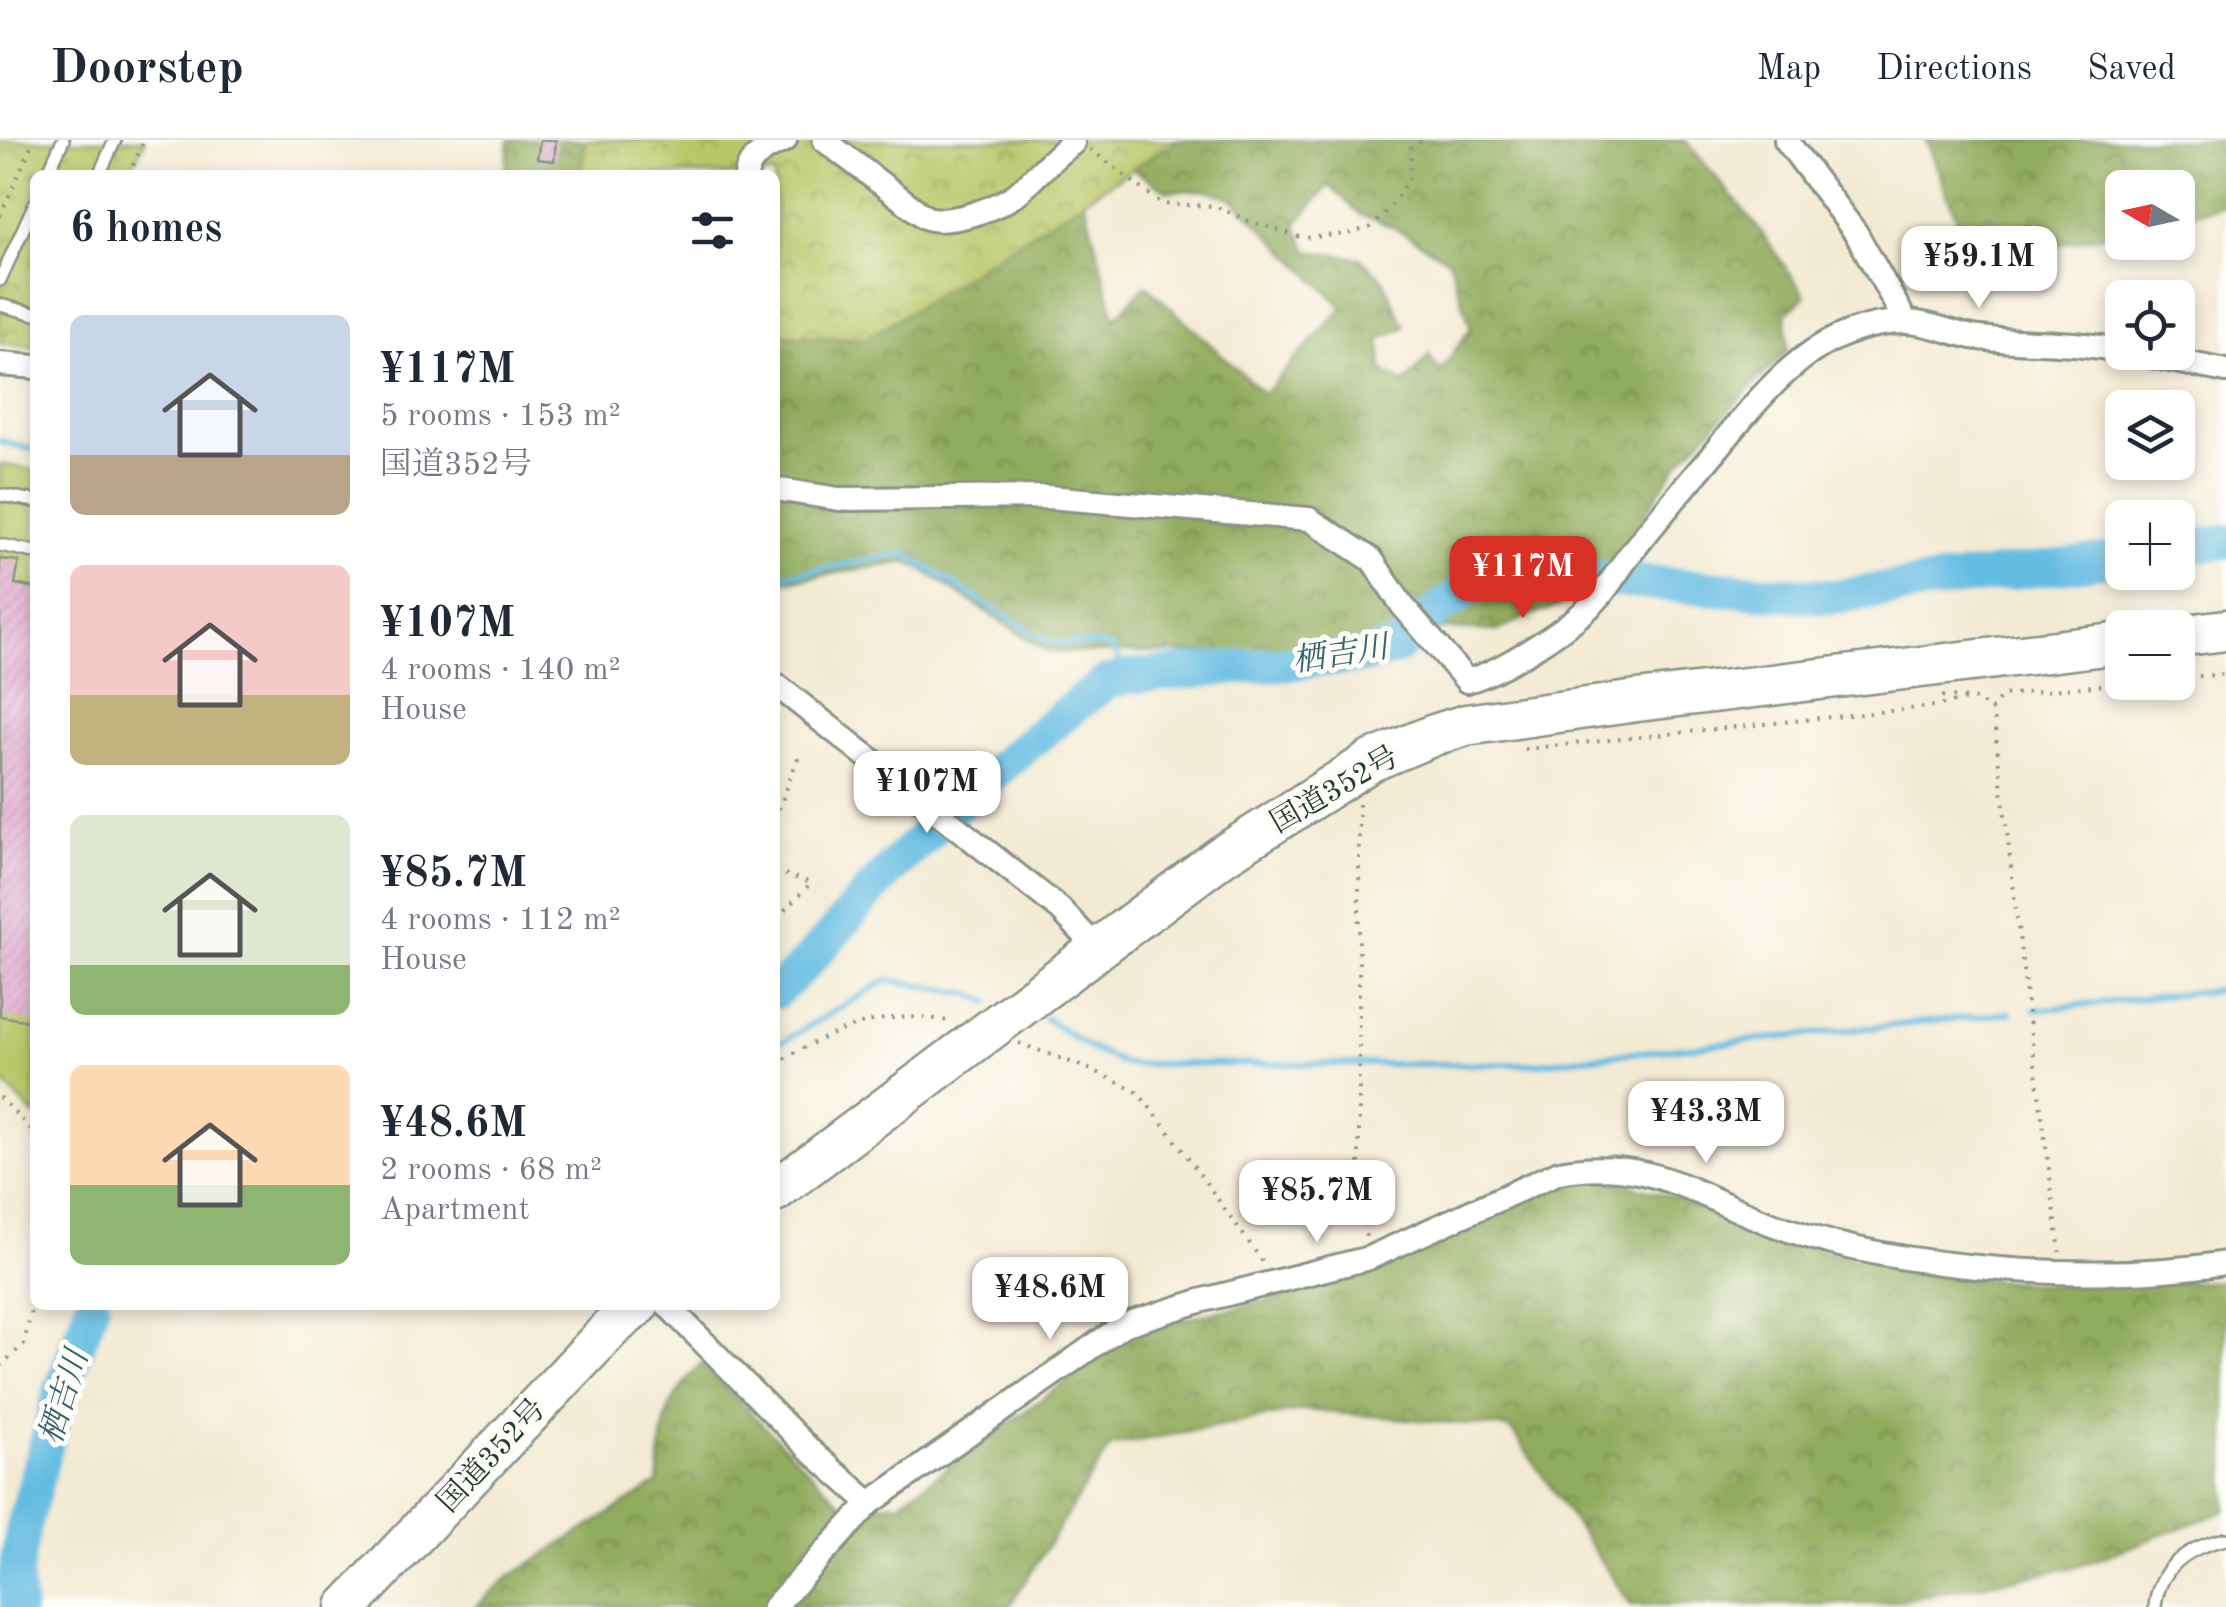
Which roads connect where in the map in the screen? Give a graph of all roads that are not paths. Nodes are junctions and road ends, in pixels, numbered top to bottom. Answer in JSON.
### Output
{"nodes":[{"id":1,"x":63,"y":140,"type":"edge"},
{"id":2,"x":114,"y":140,"type":"edge"},
{"id":3,"x":785,"y":140,"type":"edge"},
{"id":4,"x":824,"y":140,"type":"edge"},
{"id":5,"x":1786,"y":140,"type":"edge"},
{"id":6,"x":1073,"y":143,"type":"road end"},
{"id":7,"x":49,"y":170,"type":"edge"},
{"id":8,"x":100,"y":170,"type":"edge"},
{"id":9,"x":747,"y":170,"type":"edge"},
{"id":10,"x":30,"y":214,"type":"edge"},
{"id":11,"x":0,"y":280,"type":"edge"},
{"id":12,"x":0,"y":305,"type":"edge"},
{"id":13,"x":30,"y":313,"type":"edge"},
{"id":14,"x":1906,"y":322,"type":"junction"},
{"id":15,"x":2105,"y":349,"type":"edge"},
{"id":16,"x":0,"y":364,"type":"edge"},
{"id":17,"x":2195,"y":365,"type":"edge"},
{"id":18,"x":30,"y":367,"type":"edge"},
{"id":19,"x":2226,"y":371,"type":"edge"},
{"id":20,"x":780,"y":491,"type":"edge"},
{"id":21,"x":0,"y":495,"type":"edge"},
{"id":22,"x":30,"y":499,"type":"edge"},
{"id":23,"x":0,"y":545,"type":"edge"},
{"id":24,"x":30,"y":551,"type":"edge"},
{"id":25,"x":2226,"y":630,"type":"edge"},
{"id":26,"x":2195,"y":634,"type":"edge"},
{"id":27,"x":2105,"y":645,"type":"edge"},
{"id":28,"x":1467,"y":681,"type":"junction"},
{"id":29,"x":780,"y":688,"type":"edge"},
{"id":30,"x":1466,"y":725,"type":"junction"},
{"id":31,"x":1099,"y":950,"type":"junction"},
{"id":32,"x":780,"y":1187,"type":"edge"},
{"id":33,"x":2226,"y":1263,"type":"edge"},
{"id":34,"x":632,"y":1310,"type":"edge"},
{"id":35,"x":673,"y":1310,"type":"edge"},
{"id":36,"x":870,"y":1502,"type":"junction"},
{"id":37,"x":2226,"y":1539,"type":"edge"},
{"id":38,"x":346,"y":1607,"type":"edge"},
{"id":39,"x":774,"y":1607,"type":"edge"},
{"id":40,"x":2155,"y":1607,"type":"edge"}],
"edges":[{"from":1,"to":7,"type":"lane"},
{"from":2,"to":8,"type":"lane"},
{"from":3,"to":9,"type":"street"},
{"from":4,"to":6,"type":"street"},
{"from":5,"to":14,"type":"street"},
{"from":10,"to":11,"type":"lane"},
{"from":12,"to":13,"type":"lane"},
{"from":14,"to":15,"type":"street"},
{"from":14,"to":28,"type":"street"},
{"from":16,"to":18,"type":"street"},
{"from":17,"to":19,"type":"street"},
{"from":20,"to":28,"type":"street"},
{"from":21,"to":22,"type":"lane"},
{"from":23,"to":24,"type":"lane"},
{"from":25,"to":26,"type":"highway"},
{"from":27,"to":30,"type":"highway","name":"国道352号"},
{"from":28,"to":30,"type":"street"},
{"from":29,"to":31,"type":"street"},
{"from":30,"to":31,"type":"highway","name":"国道352号"},
{"from":31,"to":32,"type":"highway","name":"国道352号"},
{"from":33,"to":36,"type":"street"},
{"from":34,"to":38,"type":"highway","name":"国道352号"},
{"from":35,"to":36,"type":"street"},
{"from":36,"to":39,"type":"street"},
{"from":37,"to":40,"type":"lane"}]}
